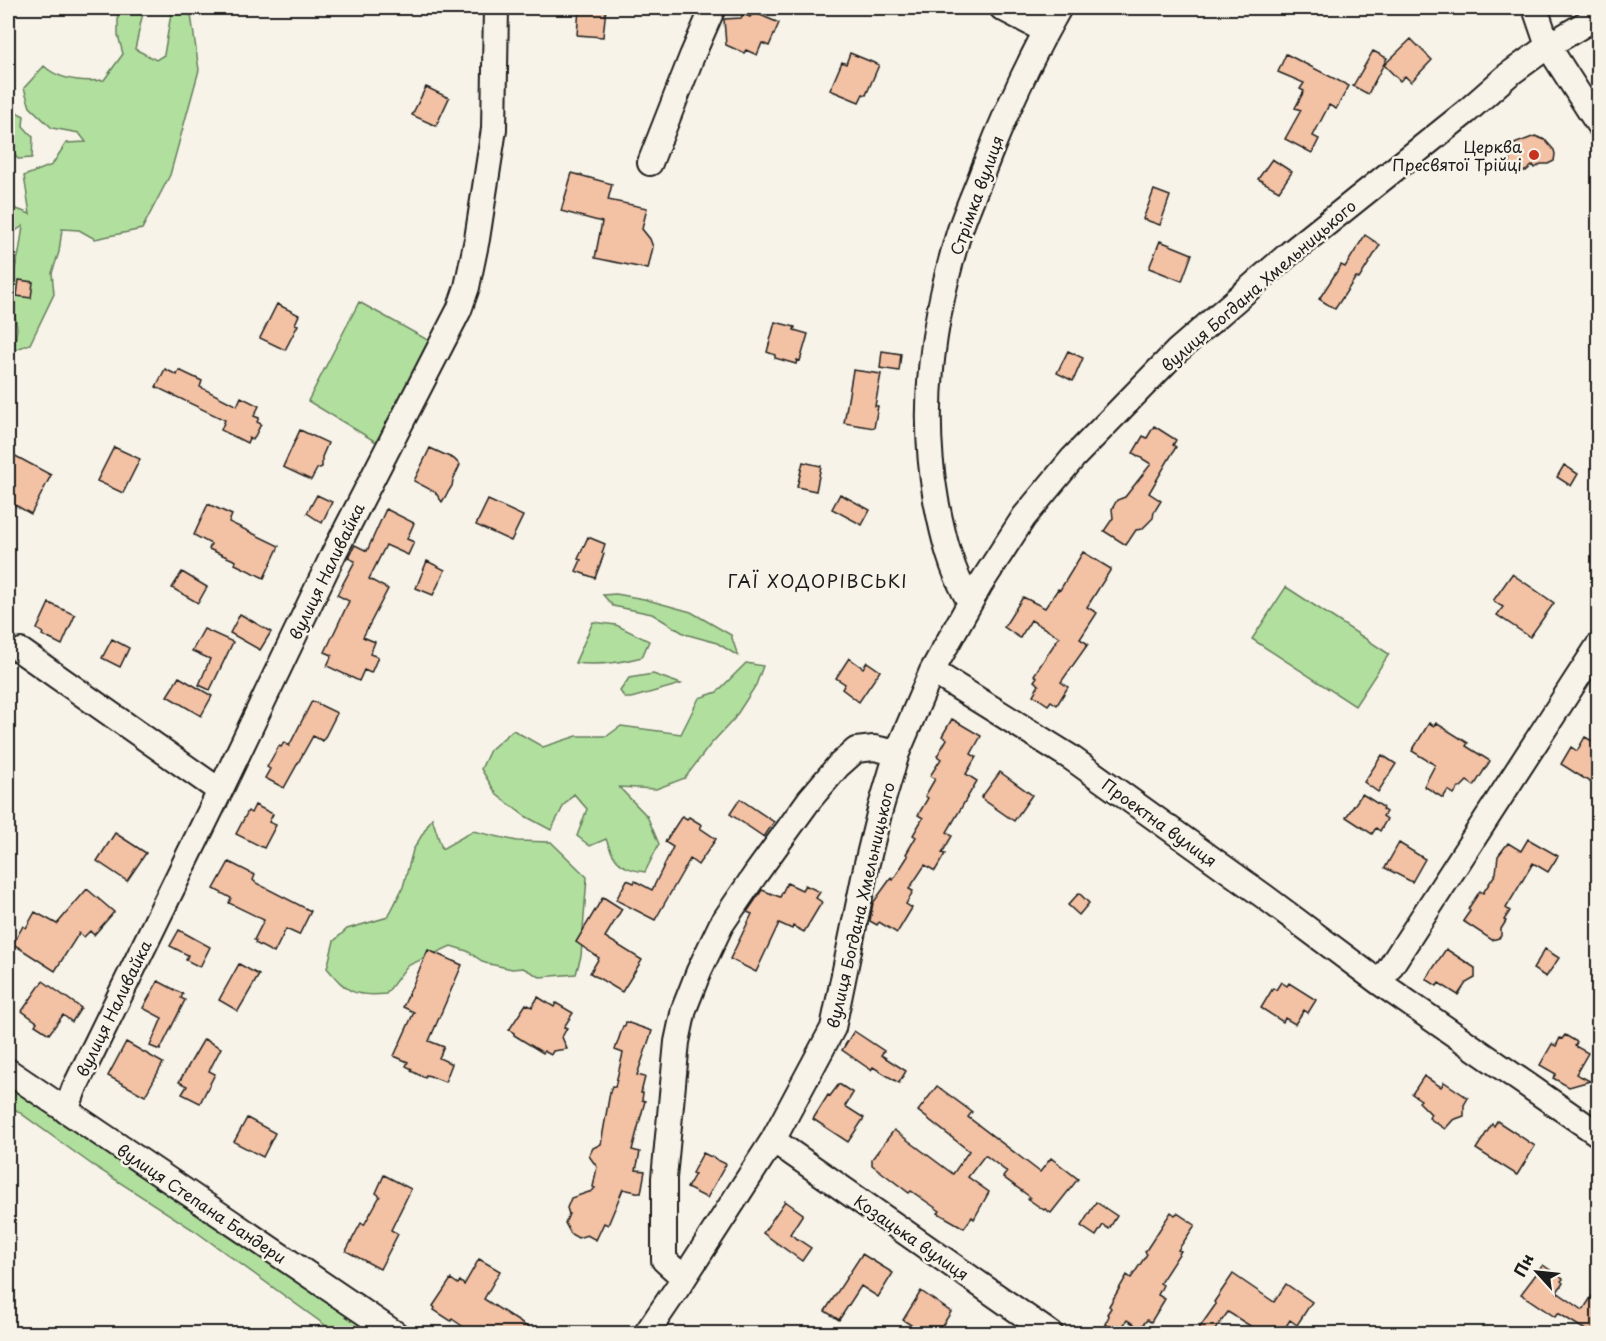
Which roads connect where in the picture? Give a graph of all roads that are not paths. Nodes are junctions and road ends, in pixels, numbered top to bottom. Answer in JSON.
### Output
{"nodes":[{"id":1,"x":496,"y":8,"type":"edge"},
{"id":2,"x":713,"y":8,"type":"edge"},
{"id":3,"x":1002,"y":8,"type":"edge"},
{"id":4,"x":1059,"y":8,"type":"edge"},
{"id":5,"x":1535,"y":8,"type":"edge"},
{"id":6,"x":1599,"y":16,"type":"edge"},
{"id":7,"x":1046,"y":31,"type":"junction"},
{"id":8,"x":1548,"y":46,"type":"junction"},
{"id":9,"x":1599,"y":124,"type":"edge"},
{"id":10,"x":650,"y":163,"type":"dead end"},
{"id":11,"x":970,"y":602,"type":"junction"},
{"id":12,"x":1599,"y":646,"type":"edge"},
{"id":13,"x":21,"y":651,"type":"dead end"},
{"id":14,"x":932,"y":671,"type":"junction"},
{"id":15,"x":897,"y":753,"type":"junction"},
{"id":16,"x":220,"y":791,"type":"junction"},
{"id":17,"x":1380,"y":983,"type":"junction"},
{"id":18,"x":8,"y":1071,"type":"edge"},
{"id":19,"x":66,"y":1111,"type":"junction"},
{"id":20,"x":1596,"y":1126,"type":"edge"},
{"id":21,"x":773,"y":1140,"type":"junction"},
{"id":22,"x":684,"y":1278,"type":"junction"},
{"id":23,"x":396,"y":1334,"type":"edge"},
{"id":24,"x":646,"y":1334,"type":"edge"},
{"id":25,"x":1051,"y":1334,"type":"edge"}],
"edges":[{"from":1,"to":16,"type":"street","name":"вулиця Наливайка"},
{"from":2,"to":10,"type":"street"},
{"from":3,"to":7,"type":"street"},
{"from":4,"to":7,"type":"street","name":"Стрімка вулиця"},
{"from":5,"to":8,"type":"street"},
{"from":6,"to":8,"type":"street","name":"вулиця Богдана Хмельницького"},
{"from":7,"to":11,"type":"street","name":"Стрімка вулиця"},
{"from":8,"to":9,"type":"street"},
{"from":8,"to":11,"type":"street","name":"вулиця Богдана Хмельницького"},
{"from":11,"to":14,"type":"street","name":"вулиця Богдана Хмельницького"},
{"from":12,"to":17,"type":"street"},
{"from":13,"to":16,"type":"street"},
{"from":14,"to":15,"type":"street","name":"вулиця Богдана Хмельницького"},
{"from":14,"to":17,"type":"street","name":"Проектна вулиця"},
{"from":15,"to":21,"type":"street","name":"вулиця Богдана Хмельницького"},
{"from":15,"to":22,"type":"street"},
{"from":16,"to":19,"type":"street","name":"вулиця Наливайка"},
{"from":17,"to":20,"type":"street","name":"Проектна вулиця"},
{"from":18,"to":19,"type":"street","name":"вулиця Степана Бандери"},
{"from":19,"to":23,"type":"street","name":"вулиця Степана Бандери"},
{"from":21,"to":22,"type":"street","name":"вулиця Богдана Хмельницького"},
{"from":21,"to":25,"type":"street","name":"Козацька вулиця"},
{"from":22,"to":24,"type":"street","name":"вулиця Богдана Хмельницького"}]}
